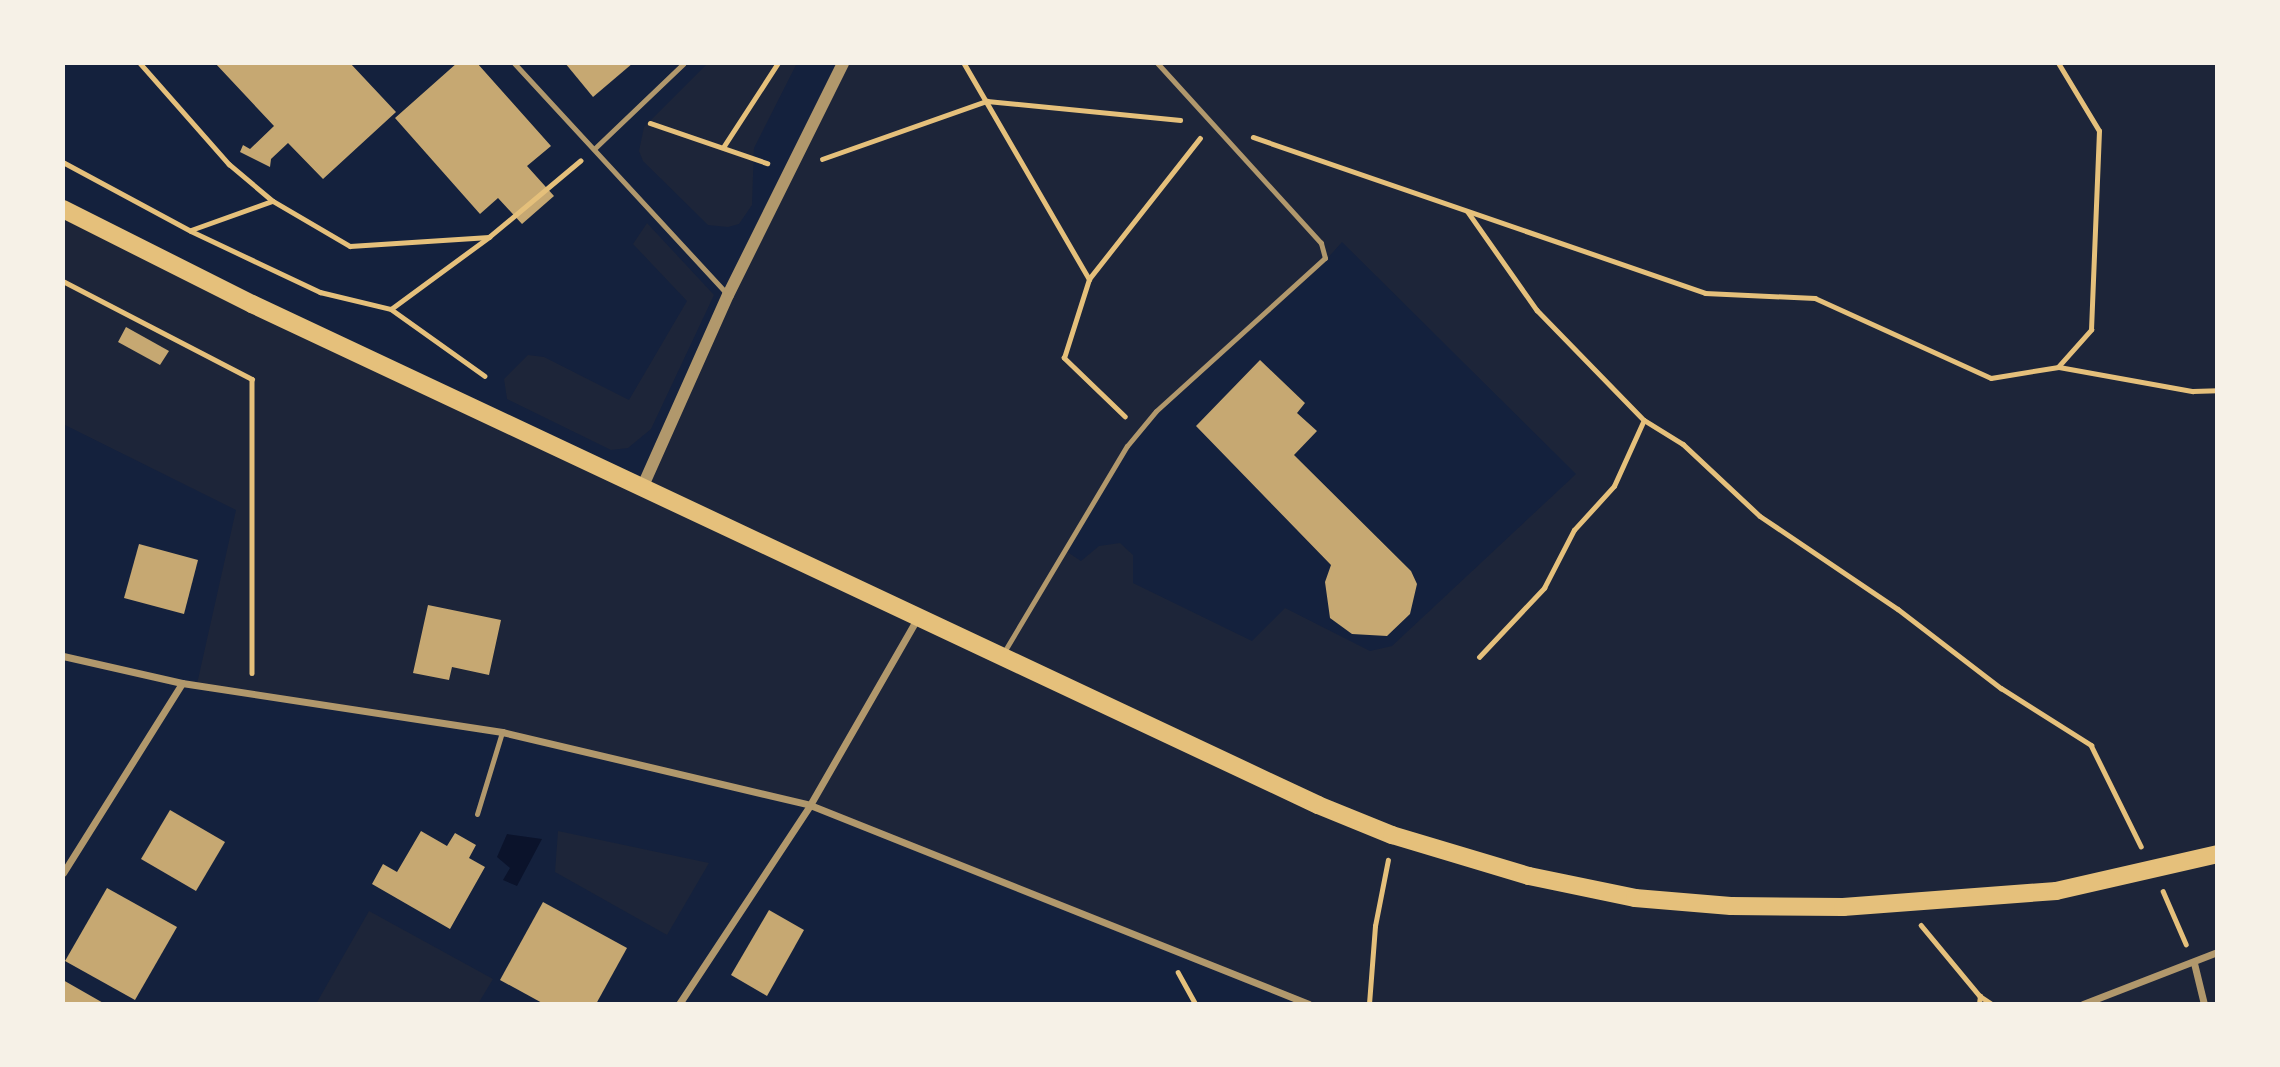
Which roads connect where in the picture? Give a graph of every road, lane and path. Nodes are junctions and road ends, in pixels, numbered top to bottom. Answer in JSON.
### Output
{"nodes":[{"id":1,"x":140,"y":63,"type":"edge"},
{"id":2,"x":514,"y":63,"type":"edge"},
{"id":3,"x":684,"y":63,"type":"edge"},
{"id":4,"x":778,"y":63,"type":"edge"},
{"id":5,"x":843,"y":63,"type":"edge"},
{"id":6,"x":964,"y":63,"type":"edge"},
{"id":7,"x":1157,"y":63,"type":"edge"},
{"id":8,"x":2058,"y":63,"type":"edge"},
{"id":9,"x":987,"y":101,"type":"junction"},
{"id":10,"x":633,"y":112,"type":"junction"},
{"id":11,"x":1212,"y":123,"type":"junction"},
{"id":12,"x":724,"y":146,"type":"junction"},
{"id":13,"x":594,"y":149,"type":"junction"},
{"id":14,"x":63,"y":162,"type":"edge"},
{"id":15,"x":788,"y":171,"type":"junction"},
{"id":16,"x":273,"y":201,"type":"junction"},
{"id":17,"x":63,"y":209,"type":"edge"},
{"id":18,"x":1468,"y":211,"type":"junction"},
{"id":19,"x":191,"y":231,"type":"junction"},
{"id":20,"x":489,"y":237,"type":"junction"},
{"id":21,"x":1089,"y":279,"type":"junction"},
{"id":22,"x":63,"y":281,"type":"edge"},
{"id":23,"x":728,"y":295,"type":"junction"},
{"id":24,"x":391,"y":309,"type":"junction"},
{"id":25,"x":2058,"y":367,"type":"junction"},
{"id":26,"x":485,"y":376,"type":"dead end"},
{"id":27,"x":2217,"y":390,"type":"edge"},
{"id":28,"x":1644,"y":420,"type":"junction"},
{"id":29,"x":1141,"y":431,"type":"junction"},
{"id":30,"x":642,"y":488,"type":"junction"},
{"id":31,"x":918,"y":619,"type":"junction"},
{"id":32,"x":1003,"y":655,"type":"junction"},
{"id":33,"x":63,"y":656,"type":"edge"},
{"id":34,"x":1479,"y":657,"type":"dead end"},
{"id":35,"x":182,"y":683,"type":"junction"},
{"id":36,"x":251,"y":692,"type":"junction"},
{"id":37,"x":502,"y":732,"type":"junction"},
{"id":38,"x":810,"y":805,"type":"junction"},
{"id":39,"x":477,"y":814,"type":"dead end"},
{"id":40,"x":1392,"y":835,"type":"junction"},
{"id":41,"x":2217,"y":854,"type":"edge"},
{"id":42,"x":2154,"y":872,"type":"junction"},
{"id":43,"x":63,"y":873,"type":"edge"},
{"id":44,"x":1908,"y":904,"type":"junction"},
{"id":45,"x":2217,"y":951,"type":"edge"},
{"id":46,"x":1181,"y":954,"type":"junction"},
{"id":47,"x":2194,"y":963,"type":"junction"},
{"id":48,"x":1980,"y":996,"type":"junction"},
{"id":49,"x":679,"y":1004,"type":"edge"},
{"id":50,"x":1196,"y":1004,"type":"edge"},
{"id":51,"x":1309,"y":1004,"type":"edge"},
{"id":52,"x":1369,"y":1004,"type":"edge"},
{"id":53,"x":1979,"y":1004,"type":"edge"},
{"id":54,"x":1992,"y":1004,"type":"edge"},
{"id":55,"x":2083,"y":1004,"type":"edge"},
{"id":56,"x":2204,"y":1004,"type":"edge"}],
"edges":[{"from":1,"to":16,"type":"path"},
{"from":2,"to":13,"type":"lane"},
{"from":3,"to":10,"type":"lane"},
{"from":4,"to":12,"type":"path"},
{"from":5,"to":15,"type":"street"},
{"from":6,"to":9,"type":"path"},
{"from":7,"to":11,"type":"lane"},
{"from":8,"to":25,"type":"path"},
{"from":9,"to":11,"type":"path"},
{"from":9,"to":15,"type":"path"},
{"from":9,"to":21,"type":"path"},
{"from":10,"to":12,"type":"path"},
{"from":10,"to":13,"type":"lane"},
{"from":11,"to":18,"type":"path"},
{"from":11,"to":21,"type":"path"},
{"from":11,"to":29,"type":"lane"},
{"from":12,"to":15,"type":"path"},
{"from":13,"to":20,"type":"path"},
{"from":13,"to":23,"type":"lane"},
{"from":14,"to":19,"type":"path"},
{"from":15,"to":23,"type":"street"},
{"from":16,"to":19,"type":"path"},
{"from":16,"to":20,"type":"path"},
{"from":17,"to":30,"type":"main road"},
{"from":18,"to":25,"type":"path"},
{"from":18,"to":28,"type":"path"},
{"from":19,"to":24,"type":"path"},
{"from":20,"to":24,"type":"path"},
{"from":21,"to":29,"type":"path"},
{"from":22,"to":36,"type":"path"},
{"from":23,"to":30,"type":"street"},
{"from":24,"to":26,"type":"path"},
{"from":25,"to":27,"type":"path"},
{"from":28,"to":34,"type":"path"},
{"from":28,"to":42,"type":"path"},
{"from":29,"to":32,"type":"lane"},
{"from":30,"to":31,"type":"main road"},
{"from":31,"to":32,"type":"main road"},
{"from":31,"to":38,"type":"street"},
{"from":32,"to":40,"type":"main road"},
{"from":33,"to":35,"type":"street"},
{"from":35,"to":36,"type":"street"},
{"from":35,"to":43,"type":"street"},
{"from":36,"to":37,"type":"street"},
{"from":37,"to":38,"type":"street"},
{"from":37,"to":39,"type":"lane"},
{"from":38,"to":46,"type":"street"},
{"from":38,"to":49,"type":"street"},
{"from":40,"to":44,"type":"main road"},
{"from":40,"to":52,"type":"path"},
{"from":41,"to":42,"type":"main road"},
{"from":42,"to":44,"type":"main road"},
{"from":42,"to":47,"type":"path"},
{"from":44,"to":48,"type":"path"},
{"from":45,"to":47,"type":"street"},
{"from":46,"to":50,"type":"path"},
{"from":46,"to":51,"type":"street"},
{"from":47,"to":55,"type":"street"},
{"from":47,"to":56,"type":"street"},
{"from":48,"to":53,"type":"path"},
{"from":48,"to":54,"type":"path"}]}
